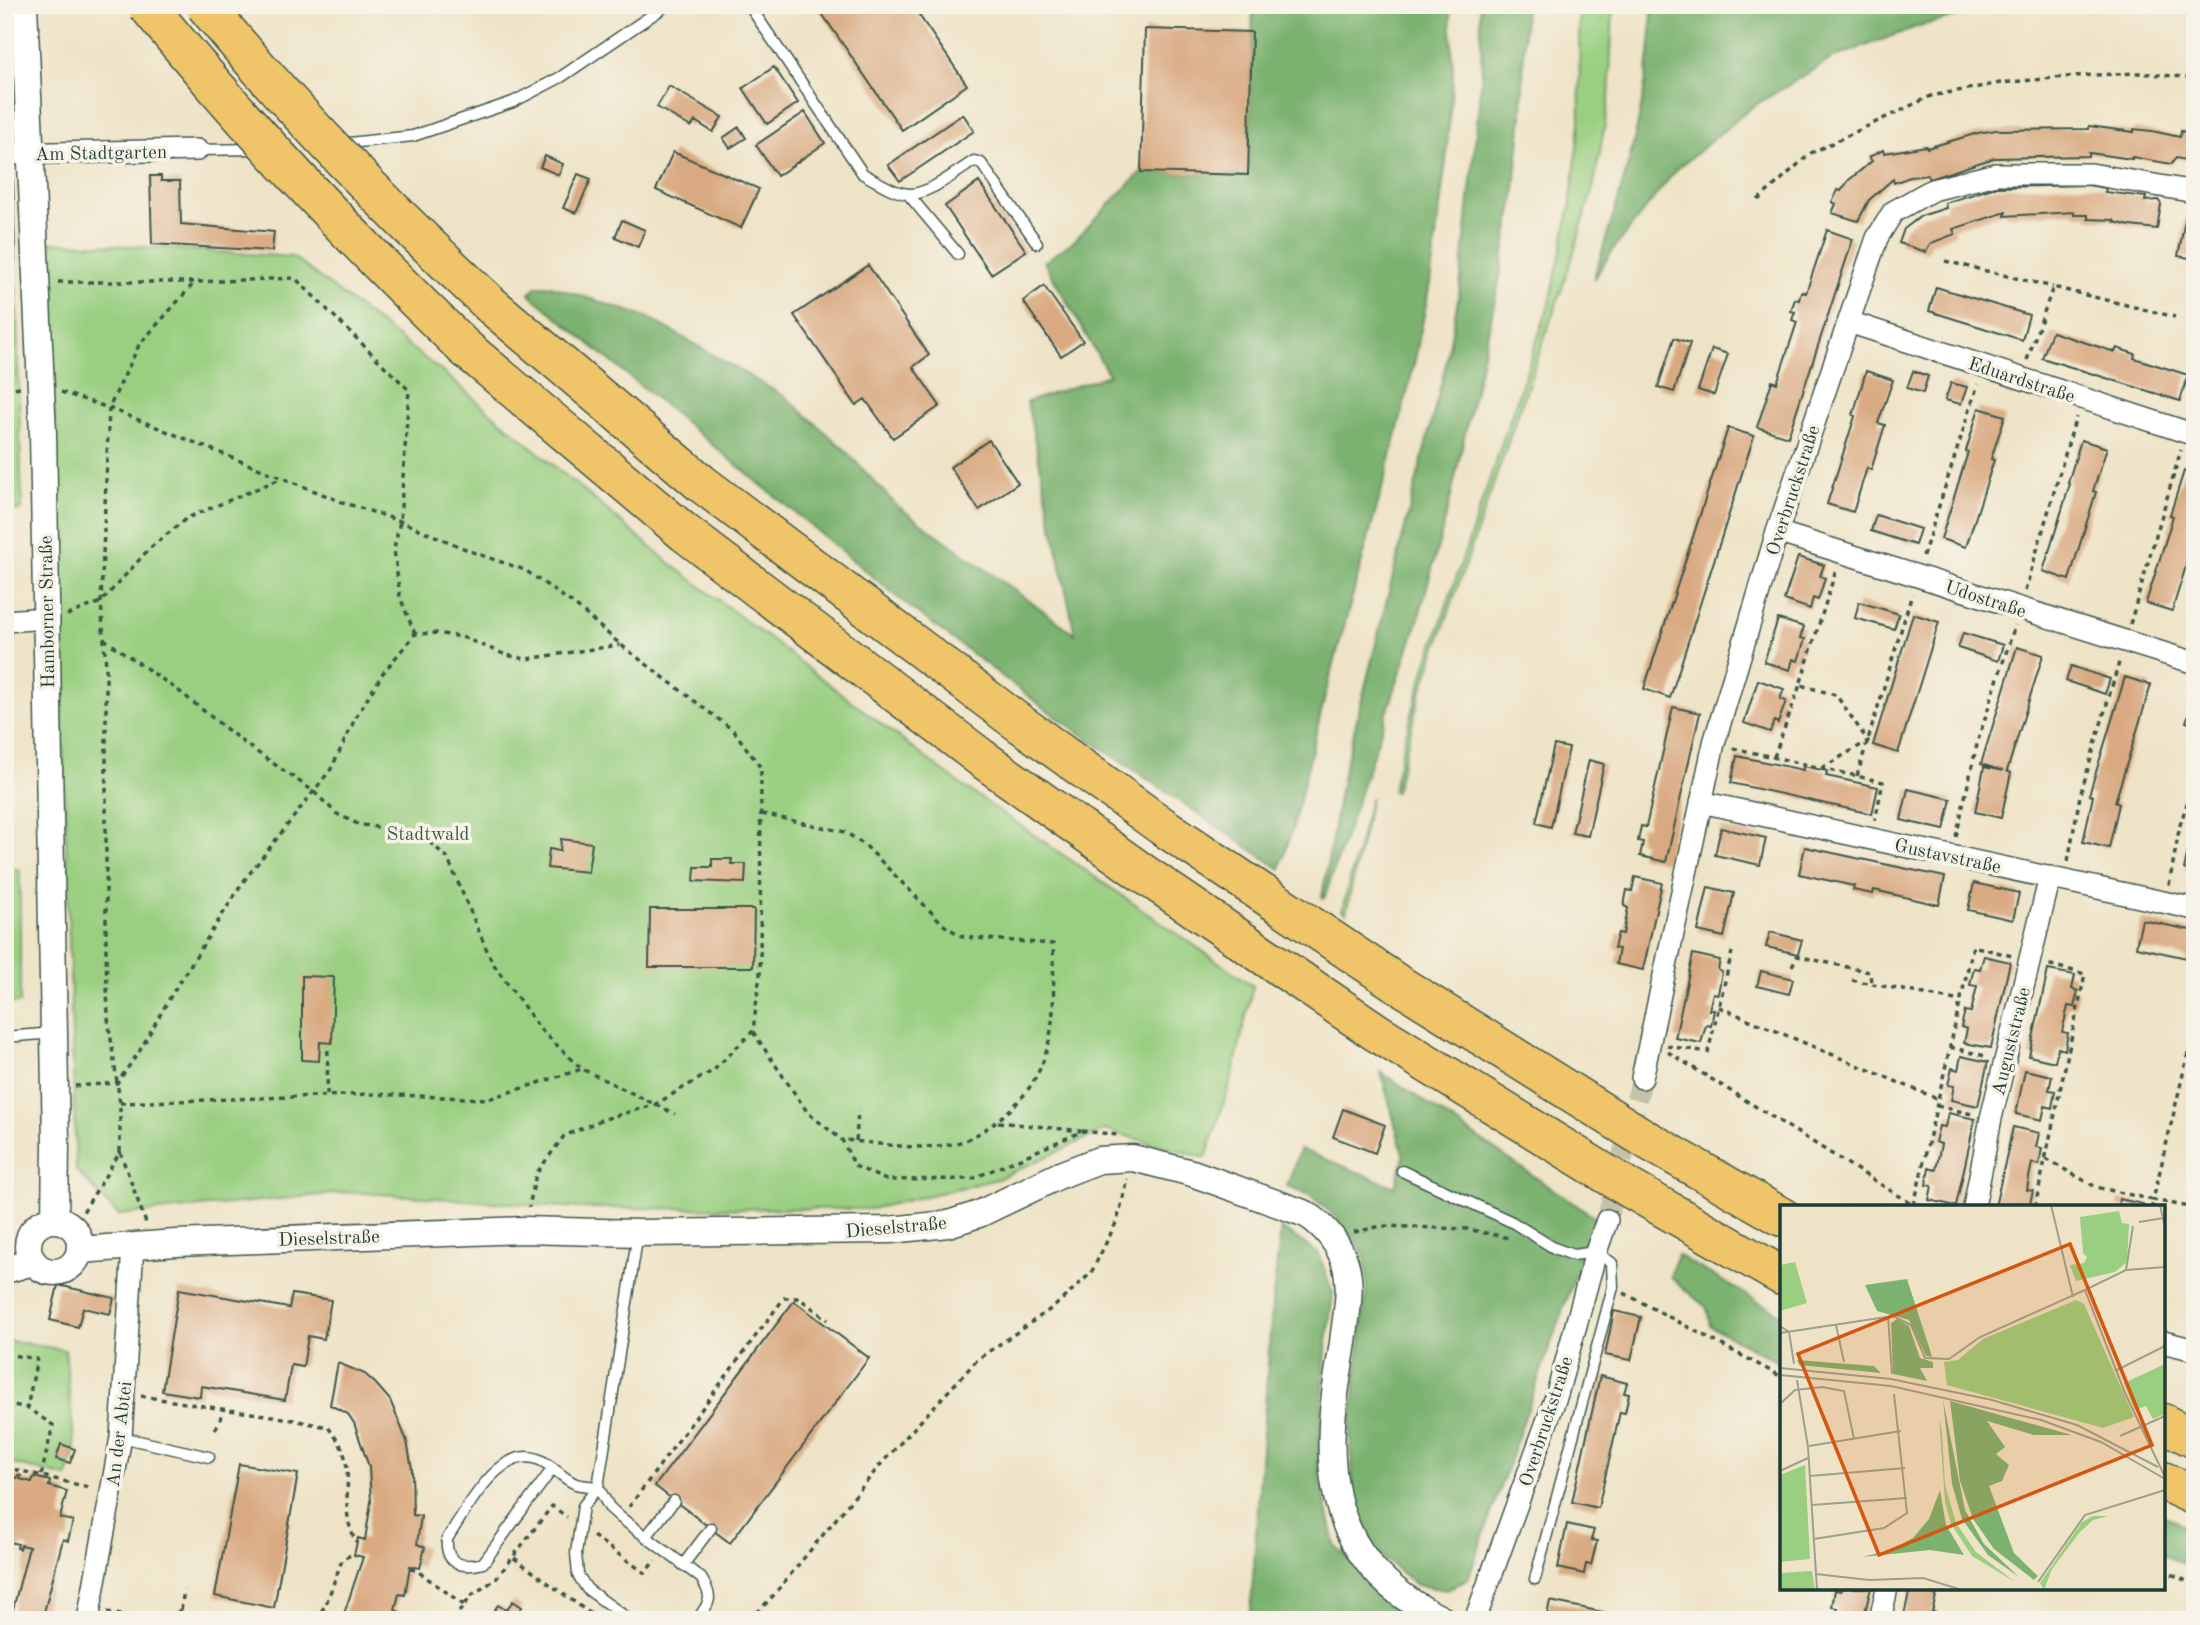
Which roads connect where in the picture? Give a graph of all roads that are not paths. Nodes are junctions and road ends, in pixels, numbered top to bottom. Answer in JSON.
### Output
{"nodes":[{"id":1,"x":24,"y":5,"type":"edge"},
{"id":2,"x":147,"y":5,"type":"edge"},
{"id":3,"x":205,"y":5,"type":"edge"},
{"id":4,"x":667,"y":5,"type":"edge"},
{"id":5,"x":749,"y":5,"type":"edge"},
{"id":6,"x":321,"y":146,"type":"dead end"},
{"id":7,"x":280,"y":149,"type":"dead end"},
{"id":8,"x":197,"y":150,"type":"joint"},
{"id":9,"x":18,"y":153,"type":"edge"},
{"id":10,"x":2195,"y":192,"type":"edge"},
{"id":11,"x":908,"y":194,"type":"junction"},
{"id":12,"x":1037,"y":243,"type":"dead end"},
{"id":13,"x":958,"y":254,"type":"dead end"},
{"id":14,"x":1849,"y":322,"type":"junction"},
{"id":15,"x":2195,"y":435,"type":"edge"},
{"id":16,"x":1777,"y":532,"type":"junction"},
{"id":17,"x":46,"y":618,"type":"junction"},
{"id":18,"x":5,"y":621,"type":"edge"},
{"id":19,"x":2195,"y":663,"type":"edge"},
{"id":20,"x":1700,"y":802,"type":"junction"},
{"id":21,"x":2050,"y":877,"type":"junction"},
{"id":22,"x":2195,"y":909,"type":"edge"},
{"id":23,"x":54,"y":1032,"type":"junction"},
{"id":24,"x":5,"y":1037,"type":"edge"},
{"id":25,"x":1642,"y":1078,"type":"tunnel mouth"},
{"id":26,"x":1402,"y":1171,"type":"dead end"},
{"id":27,"x":1974,"y":1205,"type":"edge"},
{"id":28,"x":1780,"y":1216,"type":"edge"},
{"id":29,"x":1607,"y":1220,"type":"tunnel mouth"},
{"id":30,"x":69,"y":1232,"type":"junction"},
{"id":31,"x":638,"y":1233,"type":"junction"},
{"id":32,"x":143,"y":1246,"type":"junction"},
{"id":33,"x":1596,"y":1252,"type":"junction"},
{"id":34,"x":33,"y":1262,"type":"junction"},
{"id":35,"x":5,"y":1270,"type":"edge"},
{"id":36,"x":1780,"y":1275,"type":"edge"},
{"id":37,"x":2165,"y":1342,"type":"edge"},
{"id":38,"x":2195,"y":1350,"type":"edge"},
{"id":39,"x":2165,"y":1424,"type":"edge"},
{"id":40,"x":121,"y":1437,"type":"junction"},
{"id":41,"x":2195,"y":1439,"type":"edge"},
{"id":42,"x":209,"y":1457,"type":"dead end"},
{"id":43,"x":553,"y":1468,"type":"junction"},
{"id":44,"x":2165,"y":1482,"type":"edge"},
{"id":45,"x":598,"y":1486,"type":"junction"},
{"id":46,"x":2195,"y":1496,"type":"edge"},
{"id":47,"x":674,"y":1500,"type":"dead end"},
{"id":48,"x":711,"y":1528,"type":"dead end"},
{"id":49,"x":646,"y":1537,"type":"junction"},
{"id":50,"x":683,"y":1565,"type":"junction"},
{"id":51,"x":1535,"y":1579,"type":"dead end"},
{"id":52,"x":1887,"y":1590,"type":"edge"},
{"id":53,"x":90,"y":1614,"type":"edge"},
{"id":54,"x":631,"y":1620,"type":"edge"},
{"id":55,"x":697,"y":1620,"type":"edge"},
{"id":56,"x":1443,"y":1620,"type":"edge"},
{"id":57,"x":1475,"y":1620,"type":"edge"},
{"id":58,"x":1880,"y":1620,"type":"edge"}],
"edges":[{"from":1,"to":9,"type":"street","name":"Hamborner Straße"},
{"from":2,"to":36,"type":"highway","bridge":true},
{"from":3,"to":28,"type":"highway","bridge":true},
{"from":4,"to":6,"type":"lane"},
{"from":5,"to":11,"type":"lane"},
{"from":7,"to":8,"type":"lane"},
{"from":8,"to":9,"type":"street","name":"Am Stadtgarten"},
{"from":9,"to":17,"type":"street","name":"Hamborner Straße"},
{"from":10,"to":14,"type":"street","name":"Overbruckstraße"},
{"from":11,"to":12,"type":"lane"},
{"from":11,"to":13,"type":"lane"},
{"from":14,"to":15,"type":"street","name":"Eduardstraße"},
{"from":14,"to":16,"type":"street","name":"Overbruckstraße"},
{"from":16,"to":19,"type":"street","name":"Udostraße"},
{"from":16,"to":20,"type":"street","name":"Overbruckstraße"},
{"from":17,"to":18,"type":"street"},
{"from":17,"to":23,"type":"street","name":"Hamborner Straße"},
{"from":20,"to":21,"type":"street","name":"Gustavstraße"},
{"from":20,"to":25,"type":"street","name":"Overbruckstraße"},
{"from":21,"to":22,"type":"street","name":"Gustavstraße"},
{"from":21,"to":27,"type":"street","name":"Auguststraße"},
{"from":23,"to":24,"type":"lane"},
{"from":23,"to":30,"type":"street","name":"Hamborner Straße"},
{"from":26,"to":33,"type":"lane"},
{"from":29,"to":33,"type":"street","name":"Overbruckstraße"},
{"from":30,"to":32,"type":"street","name":"Dieselstraße"},
{"from":30,"to":34,"type":"street"},
{"from":30,"to":34,"type":"street"},
{"from":31,"to":32,"type":"street","name":"Dieselstraße"},
{"from":31,"to":45,"type":"lane"},
{"from":31,"to":56,"type":"street","name":"Dieselstraße"},
{"from":32,"to":40,"type":"street","name":"An der Abtei"},
{"from":33,"to":51,"type":"lane"},
{"from":33,"to":57,"type":"street","name":"Overbruckstraße"},
{"from":34,"to":35,"type":"street"},
{"from":37,"to":38,"type":"street"},
{"from":39,"to":41,"type":"highway"},
{"from":40,"to":42,"type":"lane"},
{"from":40,"to":53,"type":"street","name":"An der Abtei"},
{"from":43,"to":43,"type":"lane"},
{"from":43,"to":45,"type":"lane"},
{"from":44,"to":46,"type":"highway"},
{"from":45,"to":49,"type":"lane"},
{"from":45,"to":54,"type":"lane"},
{"from":47,"to":49,"type":"lane"},
{"from":48,"to":50,"type":"lane"},
{"from":49,"to":50,"type":"lane"},
{"from":50,"to":55,"type":"lane"},
{"from":52,"to":58,"type":"street"}]}
